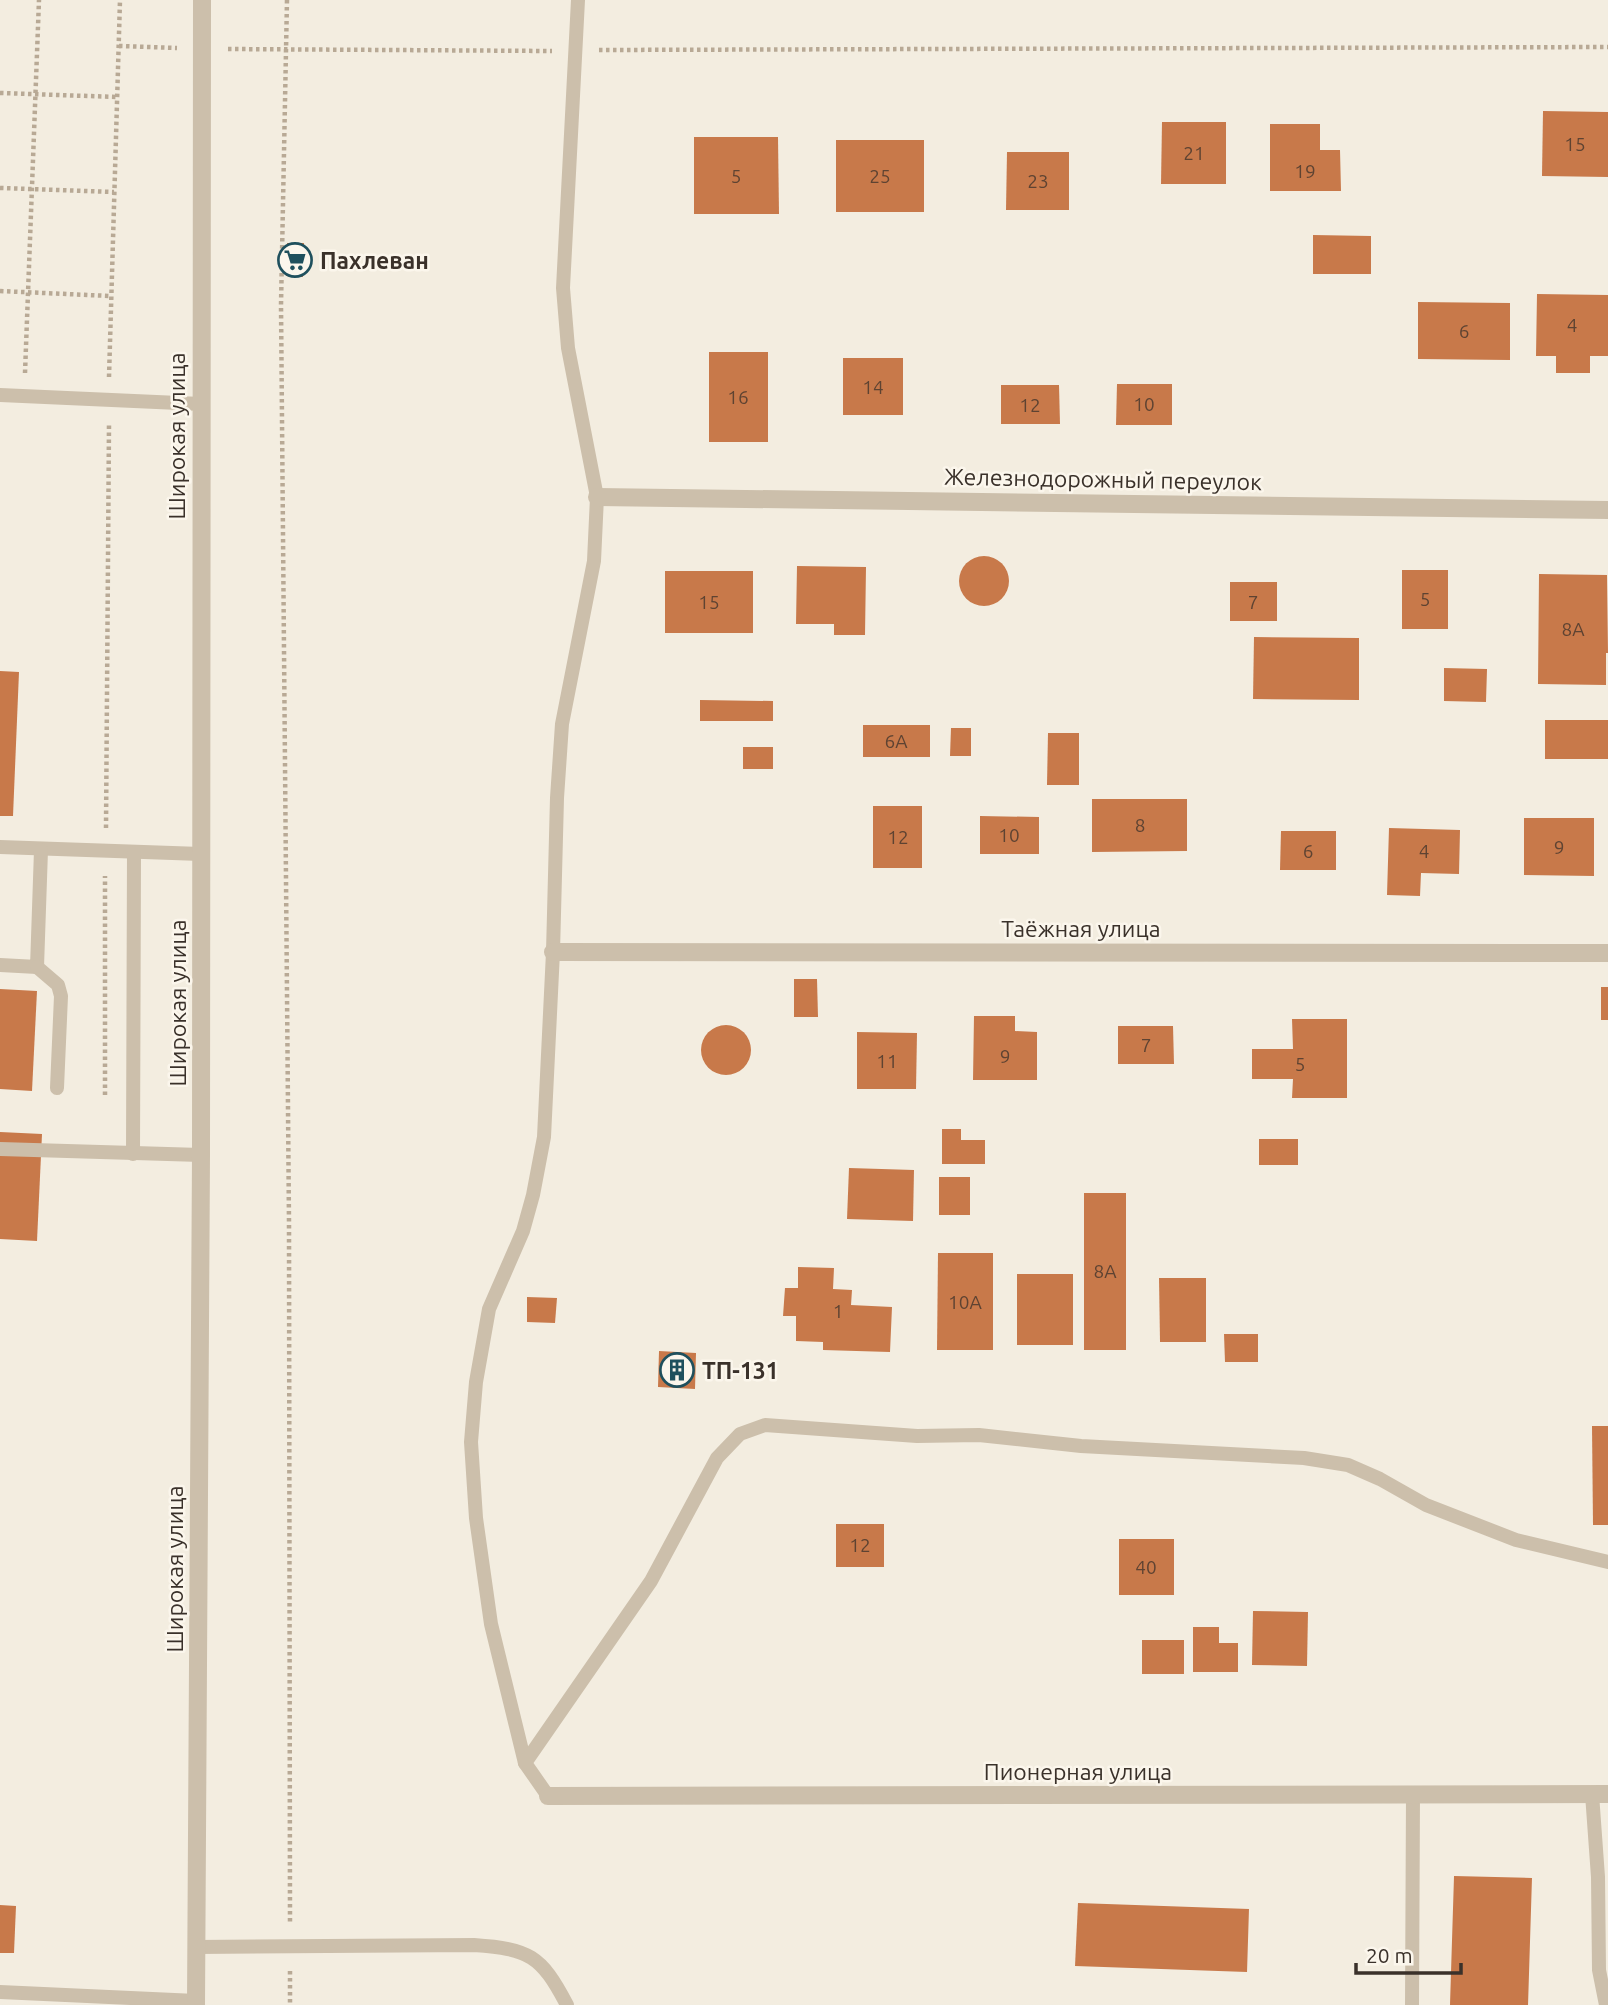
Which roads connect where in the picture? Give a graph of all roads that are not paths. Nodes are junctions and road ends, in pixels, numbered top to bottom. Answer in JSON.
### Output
{"nodes":[{"id":1,"x":202,"y":0,"type":"edge"},
{"id":2,"x":578,"y":0,"type":"edge"},
{"id":3,"x":0,"y":395,"type":"edge"},
{"id":4,"x":201,"y":404,"type":"junction"},
{"id":5,"x":597,"y":497,"type":"junction"},
{"id":6,"x":1608,"y":510,"type":"edge"},
{"id":7,"x":0,"y":847,"type":"edge"},
{"id":8,"x":41,"y":850,"type":"junction"},
{"id":9,"x":134,"y":853,"type":"junction"},
{"id":10,"x":201,"y":854,"type":"junction"},
{"id":11,"x":553,"y":952,"type":"junction"},
{"id":12,"x":1608,"y":953,"type":"edge"},
{"id":13,"x":0,"y":965,"type":"edge"},
{"id":14,"x":37,"y":967,"type":"junction"},
{"id":15,"x":57,"y":1088,"type":"dead end"},
{"id":16,"x":0,"y":1149,"type":"edge"},
{"id":17,"x":133,"y":1154,"type":"junction"},
{"id":18,"x":201,"y":1155,"type":"junction"},
{"id":19,"x":1608,"y":1562,"type":"edge"},
{"id":20,"x":525,"y":1763,"type":"junction"},
{"id":21,"x":1600,"y":1794,"type":"edge"},
{"id":22,"x":1413,"y":1795,"type":"junction"},
{"id":23,"x":548,"y":1796,"type":"joint"},
{"id":24,"x":196,"y":1947,"type":"junction"},
{"id":25,"x":0,"y":1992,"type":"edge"},
{"id":26,"x":196,"y":2003,"type":"edge"},
{"id":27,"x":567,"y":2005,"type":"edge"},
{"id":28,"x":1412,"y":2005,"type":"edge"},
{"id":29,"x":1606,"y":2005,"type":"edge"}],
"edges":[{"from":1,"to":4,"type":"street","name":"Широкая улица"},
{"from":2,"to":5,"type":"lane"},
{"from":3,"to":4,"type":"lane"},
{"from":4,"to":10,"type":"street","name":"Широкая улица"},
{"from":5,"to":6,"type":"street","name":"Железнодорожный переулок"},
{"from":5,"to":11,"type":"lane"},
{"from":7,"to":8,"type":"lane"},
{"from":8,"to":9,"type":"lane"},
{"from":8,"to":14,"type":"lane"},
{"from":9,"to":10,"type":"lane"},
{"from":9,"to":17,"type":"lane"},
{"from":10,"to":18,"type":"street","name":"Широкая улица"},
{"from":11,"to":12,"type":"street","name":"Таёжная улица"},
{"from":11,"to":20,"type":"lane"},
{"from":13,"to":14,"type":"lane"},
{"from":14,"to":15,"type":"lane"},
{"from":16,"to":17,"type":"lane"},
{"from":17,"to":18,"type":"lane"},
{"from":18,"to":24,"type":"street","name":"Широкая улица"},
{"from":19,"to":20,"type":"lane"},
{"from":20,"to":23,"type":"lane"},
{"from":21,"to":22,"type":"street","name":"Пионерная улица"},
{"from":21,"to":29,"type":"lane"},
{"from":22,"to":23,"type":"street","name":"Пионерная улица"},
{"from":22,"to":28,"type":"lane"},
{"from":24,"to":26,"type":"street","name":"Широкая улица"},
{"from":24,"to":27,"type":"lane"},
{"from":25,"to":26,"type":"lane"}]}
